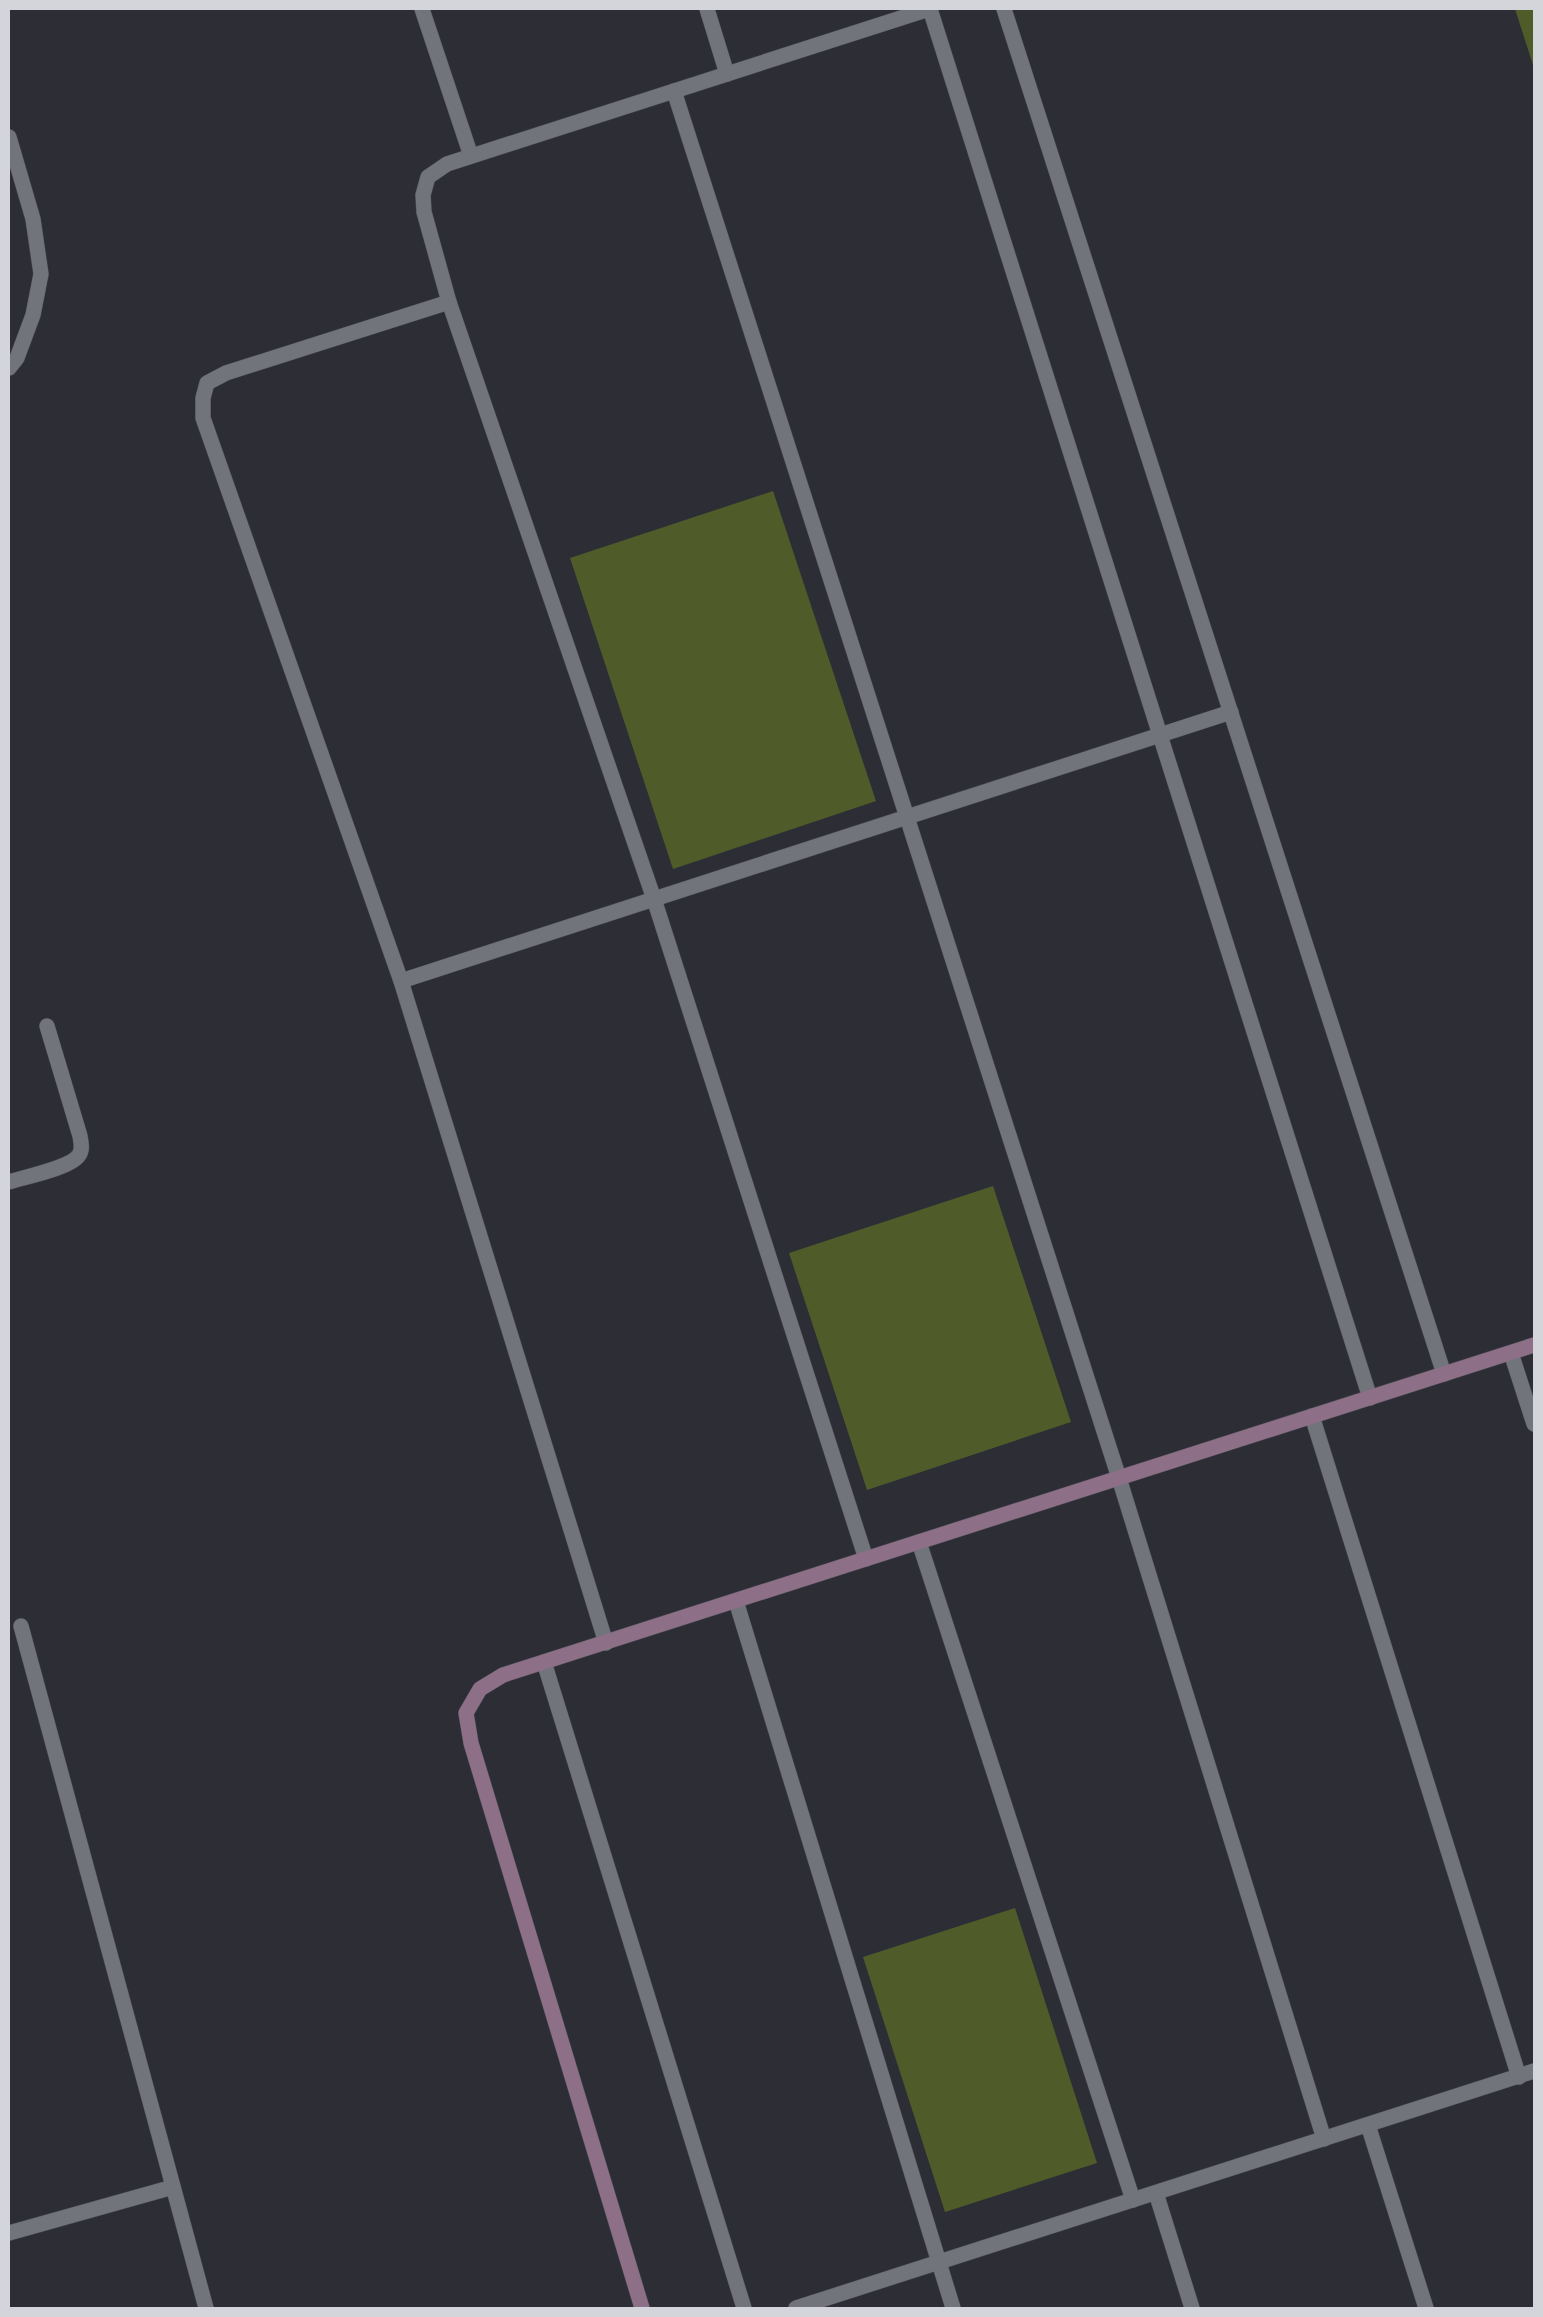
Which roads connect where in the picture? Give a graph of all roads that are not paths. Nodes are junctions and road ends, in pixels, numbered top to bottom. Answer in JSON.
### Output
{"nodes":[{"id":1,"x":422,"y":9,"type":"edge"},
{"id":2,"x":707,"y":9,"type":"edge"},
{"id":3,"x":929,"y":9,"type":"edge"},
{"id":4,"x":1004,"y":9,"type":"edge"},
{"id":5,"x":727,"y":74,"type":"junction"},
{"id":6,"x":674,"y":91,"type":"junction"},
{"id":7,"x":9,"y":137,"type":"edge"},
{"id":8,"x":470,"y":156,"type":"junction"},
{"id":9,"x":449,"y":302,"type":"junction"},
{"id":10,"x":9,"y":368,"type":"edge"},
{"id":11,"x":1231,"y":712,"type":"junction"},
{"id":12,"x":1160,"y":735,"type":"junction"},
{"id":13,"x":907,"y":817,"type":"junction"},
{"id":14,"x":654,"y":899,"type":"junction"},
{"id":15,"x":401,"y":981,"type":"junction"},
{"id":16,"x":47,"y":1026,"type":"dead end"},
{"id":17,"x":9,"y":1182,"type":"edge"},
{"id":18,"x":1534,"y":1345,"type":"edge"},
{"id":19,"x":1511,"y":1353,"type":"junction"},
{"id":20,"x":1444,"y":1374,"type":"junction"},
{"id":21,"x":1370,"y":1398,"type":"junction"},
{"id":22,"x":1312,"y":1416,"type":"junction"},
{"id":23,"x":1534,"y":1424,"type":"edge"},
{"id":24,"x":1119,"y":1478,"type":"junction"},
{"id":25,"x":918,"y":1542,"type":"junction"},
{"id":26,"x":866,"y":1559,"type":"junction"},
{"id":27,"x":736,"y":1601,"type":"junction"},
{"id":28,"x":21,"y":1626,"type":"dead end"},
{"id":29,"x":606,"y":1643,"type":"junction"},
{"id":30,"x":544,"y":1662,"type":"junction"},
{"id":31,"x":1534,"y":2072,"type":"edge"},
{"id":32,"x":1518,"y":2076,"type":"junction"},
{"id":33,"x":1368,"y":2125,"type":"junction"},
{"id":34,"x":1324,"y":2139,"type":"junction"},
{"id":35,"x":173,"y":2187,"type":"junction"},
{"id":36,"x":1156,"y":2193,"type":"junction"},
{"id":37,"x":1133,"y":2200,"type":"junction"},
{"id":38,"x":9,"y":2233,"type":"edge"},
{"id":39,"x":939,"y":2262,"type":"junction"},
{"id":40,"x":206,"y":2308,"type":"edge"},
{"id":41,"x":642,"y":2308,"type":"edge"},
{"id":42,"x":744,"y":2308,"type":"edge"},
{"id":43,"x":796,"y":2308,"type":"edge"},
{"id":44,"x":954,"y":2308,"type":"edge"},
{"id":45,"x":1192,"y":2308,"type":"edge"},
{"id":46,"x":1426,"y":2308,"type":"edge"}],
"edges":[{"from":1,"to":8,"type":"street"},
{"from":2,"to":5,"type":"street"},
{"from":3,"to":5,"type":"street"},
{"from":3,"to":12,"type":"street"},
{"from":4,"to":11,"type":"street"},
{"from":5,"to":6,"type":"street"},
{"from":6,"to":8,"type":"street"},
{"from":6,"to":13,"type":"street"},
{"from":7,"to":10,"type":"street"},
{"from":8,"to":9,"type":"street"},
{"from":9,"to":14,"type":"street"},
{"from":9,"to":15,"type":"street"},
{"from":11,"to":12,"type":"street"},
{"from":11,"to":20,"type":"street"},
{"from":12,"to":13,"type":"street"},
{"from":12,"to":21,"type":"street"},
{"from":13,"to":14,"type":"street"},
{"from":13,"to":24,"type":"street"},
{"from":14,"to":15,"type":"street"},
{"from":14,"to":26,"type":"street"},
{"from":15,"to":29,"type":"street"},
{"from":16,"to":17,"type":"street"},
{"from":18,"to":19,"type":"street"},
{"from":19,"to":20,"type":"street"},
{"from":19,"to":23,"type":"street"},
{"from":20,"to":21,"type":"street"},
{"from":21,"to":22,"type":"street"},
{"from":22,"to":24,"type":"street"},
{"from":22,"to":32,"type":"street"},
{"from":24,"to":25,"type":"street"},
{"from":24,"to":34,"type":"street"},
{"from":25,"to":26,"type":"street"},
{"from":25,"to":37,"type":"street"},
{"from":26,"to":27,"type":"street"},
{"from":27,"to":29,"type":"street"},
{"from":27,"to":39,"type":"street"},
{"from":28,"to":35,"type":"street"},
{"from":29,"to":30,"type":"street"},
{"from":30,"to":41,"type":"street"},
{"from":30,"to":42,"type":"street"},
{"from":31,"to":32,"type":"street"},
{"from":32,"to":33,"type":"street"},
{"from":33,"to":34,"type":"street"},
{"from":33,"to":46,"type":"street"},
{"from":34,"to":36,"type":"street"},
{"from":35,"to":38,"type":"street"},
{"from":35,"to":40,"type":"street"},
{"from":36,"to":37,"type":"street"},
{"from":36,"to":45,"type":"street"},
{"from":37,"to":39,"type":"street"},
{"from":39,"to":43,"type":"street"},
{"from":39,"to":44,"type":"street"}]}
